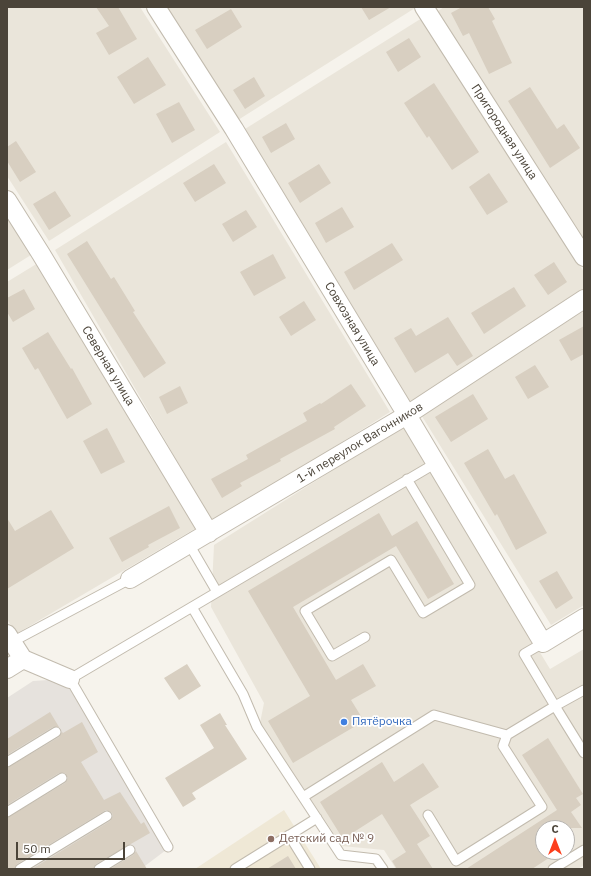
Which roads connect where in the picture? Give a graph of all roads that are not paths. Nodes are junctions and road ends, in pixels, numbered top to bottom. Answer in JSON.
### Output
{"nodes":[{"id":1,"x":156,"y":7,"type":"edge"},
{"id":2,"x":424,"y":7,"type":"edge"},
{"id":3,"x":7,"y":200,"type":"edge"},
{"id":4,"x":584,"y":257,"type":"edge"},
{"id":5,"x":584,"y":299,"type":"edge"},
{"id":6,"x":408,"y":416,"type":"junction"},
{"id":7,"x":436,"y":463,"type":"junction"},
{"id":8,"x":408,"y":480,"type":"junction"},
{"id":9,"x":208,"y":533,"type":"junction"},
{"id":10,"x":189,"y":544,"type":"junction"},
{"id":11,"x":130,"y":579,"type":"joint"},
{"id":12,"x":217,"y":592,"type":"junction"},
{"id":13,"x":192,"y":607,"type":"junction"},
{"id":14,"x":584,"y":618,"type":"edge"},
{"id":15,"x":365,"y":637,"type":"dead end"},
{"id":16,"x":10,"y":638,"type":"edge"},
{"id":17,"x":543,"y":643,"type":"junction"},
{"id":18,"x":23,"y":659,"type":"junction"},
{"id":19,"x":7,"y":669,"type":"edge"},
{"id":20,"x":70,"y":679,"type":"junction"},
{"id":21,"x":584,"y":691,"type":"edge"},
{"id":22,"x":555,"y":706,"type":"junction"},
{"id":23,"x":56,"y":732,"type":"dead end"},
{"id":24,"x":507,"y":735,"type":"junction"},
{"id":25,"x":584,"y":753,"type":"edge"},
{"id":26,"x":7,"y":762,"type":"edge"},
{"id":27,"x":62,"y":778,"type":"dead end"},
{"id":28,"x":303,"y":797,"type":"junction"},
{"id":29,"x":7,"y":812,"type":"edge"},
{"id":30,"x":428,"y":815,"type":"dead end"},
{"id":31,"x":108,"y":816,"type":"dead end"},
{"id":32,"x":317,"y":818,"type":"junction"},
{"id":33,"x":289,"y":836,"type":"junction"},
{"id":34,"x":168,"y":847,"type":"dead end"},
{"id":35,"x":130,"y":850,"type":"dead end"},
{"id":36,"x":584,"y":850,"type":"edge"},
{"id":37,"x":20,"y":869,"type":"edge"},
{"id":38,"x":99,"y":869,"type":"edge"},
{"id":39,"x":235,"y":869,"type":"edge"},
{"id":40,"x":310,"y":869,"type":"edge"},
{"id":41,"x":383,"y":869,"type":"edge"},
{"id":42,"x":553,"y":869,"type":"edge"}],
"edges":[{"from":1,"to":6,"type":"street","name":"Совхозная улица"},
{"from":2,"to":4,"type":"street","name":"Пригородная улица"},
{"from":3,"to":9,"type":"street","name":"Северная улица"},
{"from":5,"to":6,"type":"street","name":"1-й переулок Вагонников"},
{"from":6,"to":7,"type":"street","name":"Совхозная улица"},
{"from":6,"to":9,"type":"street","name":"1-й переулок Вагонников"},
{"from":7,"to":8,"type":"lane"},
{"from":7,"to":17,"type":"street","name":"Совхозная улица"},
{"from":8,"to":12,"type":"lane"},
{"from":8,"to":15,"type":"lane"},
{"from":9,"to":10,"type":"street","name":"1-й переулок Вагонников"},
{"from":10,"to":11,"type":"street","name":"1-й переулок Вагонников"},
{"from":10,"to":12,"type":"lane"},
{"from":11,"to":16,"type":"lane"},
{"from":12,"to":13,"type":"lane"},
{"from":13,"to":20,"type":"lane"},
{"from":13,"to":28,"type":"lane"},
{"from":14,"to":17,"type":"street"},
{"from":16,"to":18,"type":"street"},
{"from":17,"to":22,"type":"lane"},
{"from":18,"to":19,"type":"street"},
{"from":18,"to":20,"type":"street"},
{"from":20,"to":34,"type":"lane"},
{"from":21,"to":22,"type":"lane"},
{"from":22,"to":24,"type":"lane"},
{"from":22,"to":25,"type":"lane"},
{"from":23,"to":26,"type":"lane"},
{"from":24,"to":28,"type":"lane"},
{"from":24,"to":30,"type":"lane"},
{"from":27,"to":29,"type":"lane"},
{"from":28,"to":32,"type":"lane"},
{"from":31,"to":37,"type":"lane"},
{"from":32,"to":33,"type":"lane"},
{"from":32,"to":41,"type":"lane"},
{"from":33,"to":39,"type":"lane"},
{"from":33,"to":40,"type":"lane"},
{"from":35,"to":38,"type":"lane"},
{"from":36,"to":42,"type":"lane"}]}
